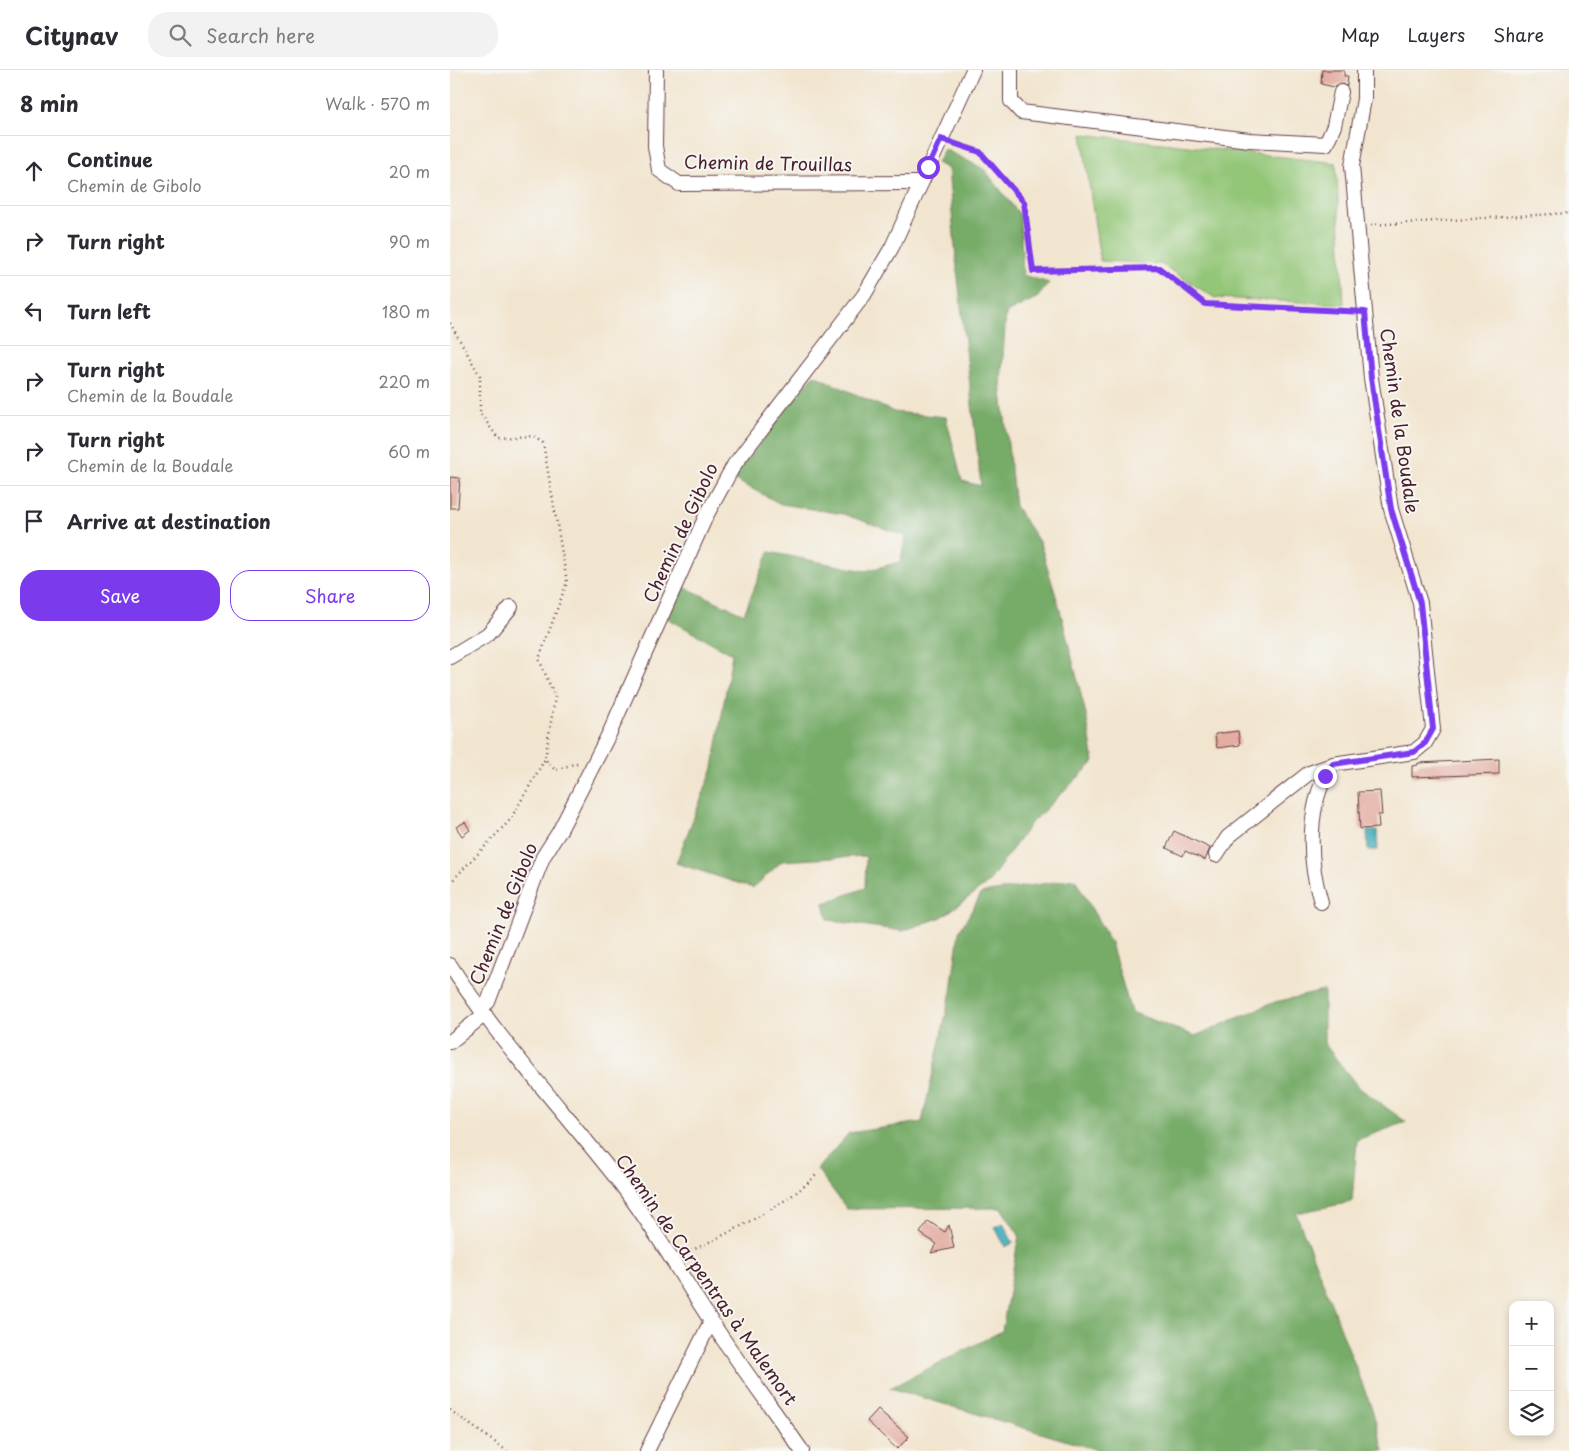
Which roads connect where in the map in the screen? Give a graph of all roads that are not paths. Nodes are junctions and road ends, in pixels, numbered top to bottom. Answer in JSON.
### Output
{"nodes":[{"id":1,"x":656,"y":70,"type":"edge"},
{"id":2,"x":973,"y":70,"type":"edge"},
{"id":3,"x":1011,"y":70,"type":"edge"},
{"id":4,"x":1364,"y":70,"type":"edge"},
{"id":5,"x":1341,"y":92,"type":"dead end"},
{"id":6,"x":921,"y":184,"type":"junction"},
{"id":7,"x":510,"y":607,"type":"dead end"},
{"id":8,"x":450,"y":657,"type":"edge"},
{"id":9,"x":1333,"y":764,"type":"junction"},
{"id":10,"x":1216,"y":855,"type":"dead end"},
{"id":11,"x":1320,"y":902,"type":"dead end"},
{"id":12,"x":450,"y":965,"type":"edge"},
{"id":13,"x":482,"y":1011,"type":"junction"},
{"id":14,"x":450,"y":1042,"type":"edge"},
{"id":15,"x":711,"y":1321,"type":"junction"},
{"id":16,"x":647,"y":1451,"type":"edge"},
{"id":17,"x":802,"y":1451,"type":"edge"}],
"edges":[{"from":1,"to":6,"type":"street","name":"Chemin de Trouillas"},
{"from":2,"to":6,"type":"street","name":"Chemin de Gibolo"},
{"from":3,"to":5,"type":"street"},
{"from":4,"to":9,"type":"street","name":"Chemin de la Boudale"},
{"from":6,"to":13,"type":"street","name":"Chemin de Gibolo"},
{"from":7,"to":8,"type":"street"},
{"from":9,"to":10,"type":"street","name":"Chemin de la Boudale"},
{"from":9,"to":11,"type":"street"},
{"from":12,"to":13,"type":"street","name":"Chemin de Carpentras à Malemort"},
{"from":13,"to":14,"type":"street","name":"Chemin de Gibolo"},
{"from":13,"to":15,"type":"street","name":"Chemin de Carpentras à Malemort"},
{"from":15,"to":16,"type":"street"},
{"from":15,"to":17,"type":"street","name":"Chemin de Carpentras à Malemort"}]}
